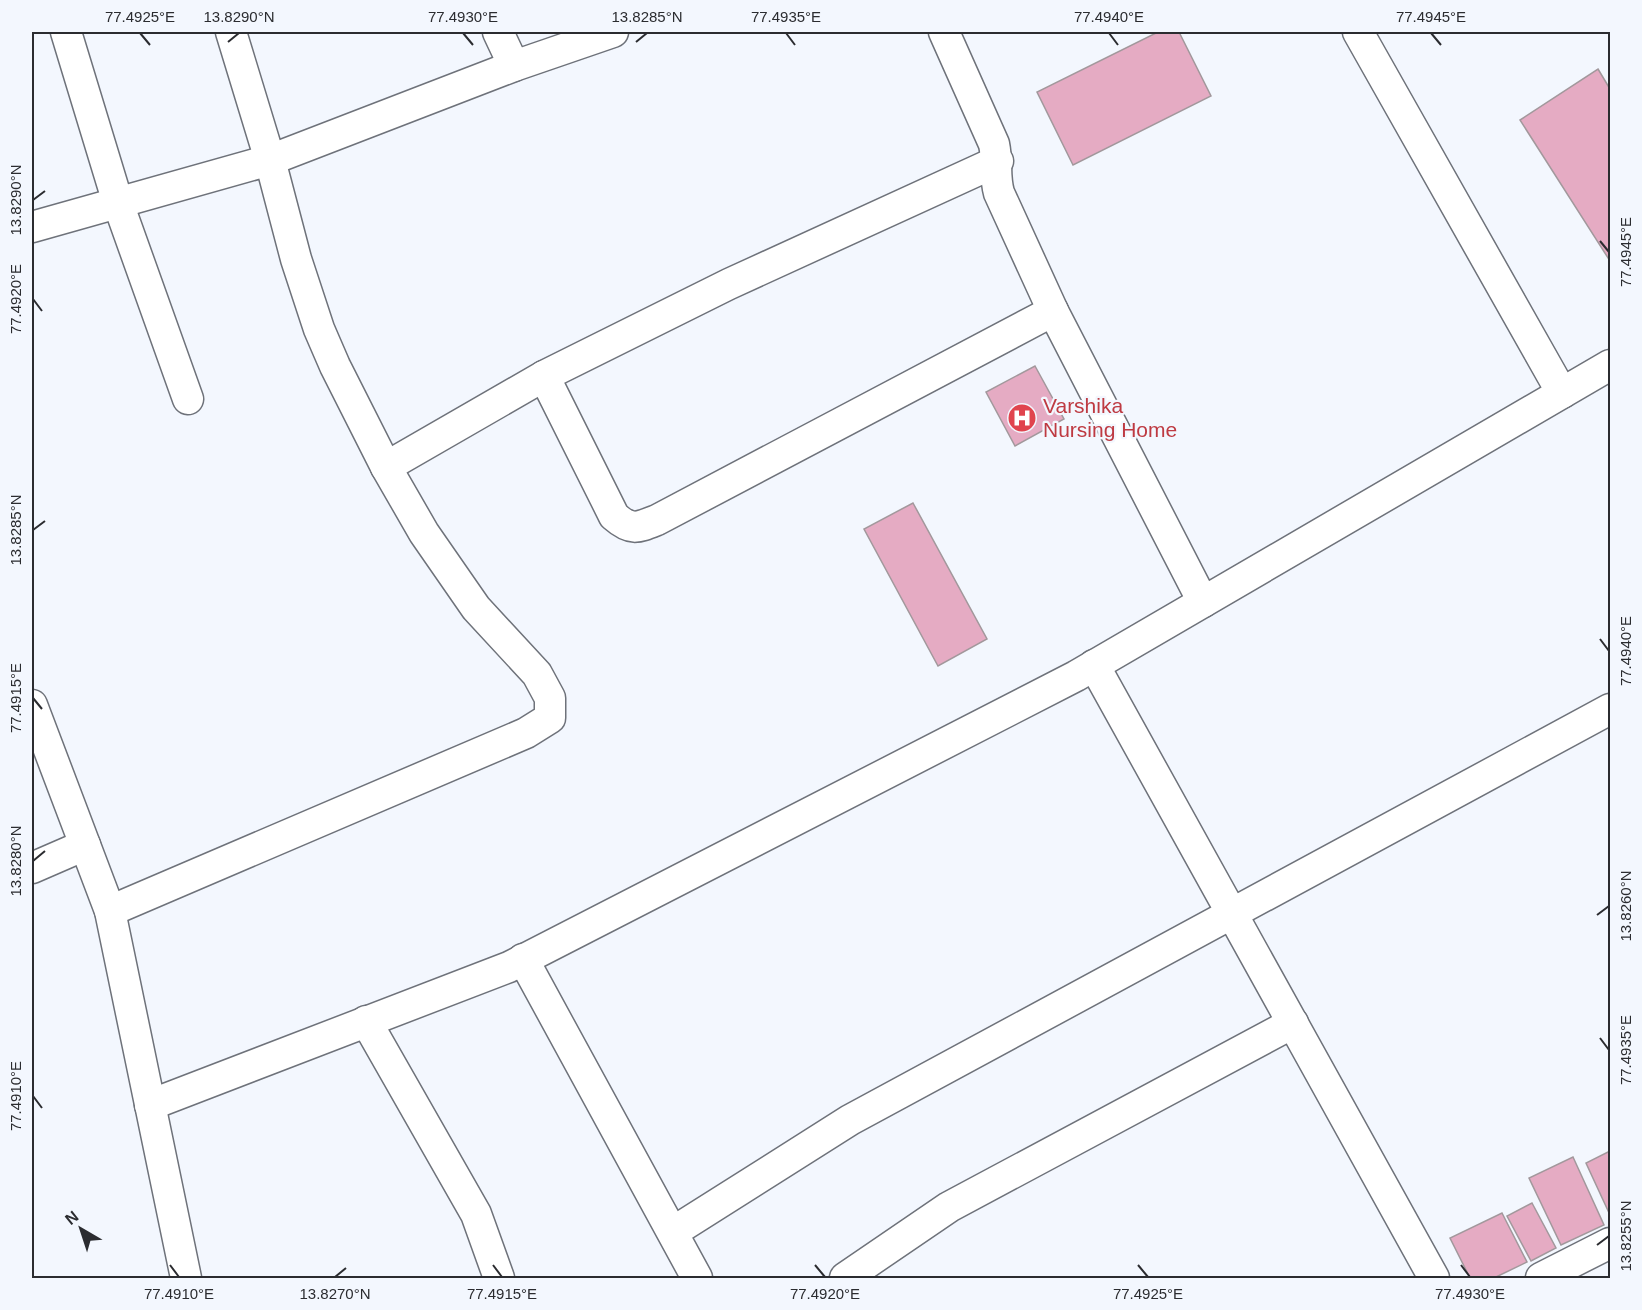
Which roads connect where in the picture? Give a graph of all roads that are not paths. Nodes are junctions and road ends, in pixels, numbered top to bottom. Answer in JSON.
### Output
{"nodes":[{"id":1,"x":66,"y":32,"type":"edge"},
{"id":2,"x":231,"y":32,"type":"edge"},
{"id":3,"x":498,"y":32,"type":"edge"},
{"id":4,"x":613,"y":32,"type":"edge"},
{"id":5,"x":944,"y":32,"type":"edge"},
{"id":6,"x":1358,"y":32,"type":"edge"},
{"id":7,"x":514,"y":66,"type":"junction"},
{"id":8,"x":270,"y":160,"type":"junction"},
{"id":9,"x":998,"y":161,"type":"junction"},
{"id":10,"x":118,"y":203,"type":"junction"},
{"id":11,"x":32,"y":227,"type":"edge"},
{"id":12,"x":1053,"y":311,"type":"junction"},
{"id":13,"x":1611,"y":365,"type":"edge"},
{"id":14,"x":544,"y":376,"type":"junction"},
{"id":15,"x":1562,"y":393,"type":"junction"},
{"id":16,"x":188,"y":399,"type":"dead end"},
{"id":17,"x":386,"y":467,"type":"junction"},
{"id":18,"x":1203,"y":602,"type":"junction"},
{"id":19,"x":1094,"y":665,"type":"junction"},
{"id":20,"x":32,"y":705,"type":"edge"},
{"id":21,"x":1611,"y":709,"type":"edge"},
{"id":22,"x":85,"y":845,"type":"junction"},
{"id":23,"x":32,"y":868,"type":"edge"},
{"id":24,"x":110,"y":911,"type":"junction"},
{"id":25,"x":1232,"y":913,"type":"junction"},
{"id":26,"x":523,"y":959,"type":"junction"},
{"id":27,"x":366,"y":1022,"type":"junction"},
{"id":28,"x":1293,"y":1023,"type":"junction"},
{"id":29,"x":150,"y":1105,"type":"junction"},
{"id":30,"x":673,"y":1232,"type":"junction"},
{"id":31,"x":1611,"y":1242,"type":"edge"},
{"id":32,"x":186,"y":1278,"type":"edge"},
{"id":33,"x":499,"y":1278,"type":"edge"},
{"id":34,"x":698,"y":1278,"type":"edge"},
{"id":35,"x":845,"y":1278,"type":"edge"},
{"id":36,"x":1434,"y":1278,"type":"edge"},
{"id":37,"x":1541,"y":1278,"type":"edge"}],
"edges":[{"from":1,"to":10,"type":"street"},
{"from":2,"to":8,"type":"street"},
{"from":3,"to":7,"type":"street"},
{"from":4,"to":7,"type":"street"},
{"from":5,"to":9,"type":"street"},
{"from":6,"to":15,"type":"street"},
{"from":7,"to":8,"type":"street"},
{"from":8,"to":10,"type":"street"},
{"from":8,"to":17,"type":"street"},
{"from":9,"to":12,"type":"street"},
{"from":9,"to":14,"type":"street"},
{"from":10,"to":11,"type":"street"},
{"from":10,"to":16,"type":"street"},
{"from":12,"to":14,"type":"street"},
{"from":12,"to":18,"type":"street"},
{"from":13,"to":15,"type":"street"},
{"from":14,"to":17,"type":"street"},
{"from":15,"to":18,"type":"street"},
{"from":17,"to":24,"type":"street"},
{"from":18,"to":19,"type":"street"},
{"from":19,"to":25,"type":"street"},
{"from":19,"to":26,"type":"street"},
{"from":20,"to":22,"type":"street"},
{"from":21,"to":25,"type":"street"},
{"from":22,"to":23,"type":"street"},
{"from":22,"to":24,"type":"street"},
{"from":24,"to":29,"type":"street"},
{"from":25,"to":28,"type":"street"},
{"from":25,"to":30,"type":"street"},
{"from":26,"to":27,"type":"street"},
{"from":26,"to":30,"type":"street"},
{"from":27,"to":29,"type":"street"},
{"from":27,"to":33,"type":"street"},
{"from":28,"to":35,"type":"street"},
{"from":28,"to":36,"type":"street"},
{"from":29,"to":32,"type":"street"},
{"from":30,"to":34,"type":"street"},
{"from":31,"to":37,"type":"street"}]}
